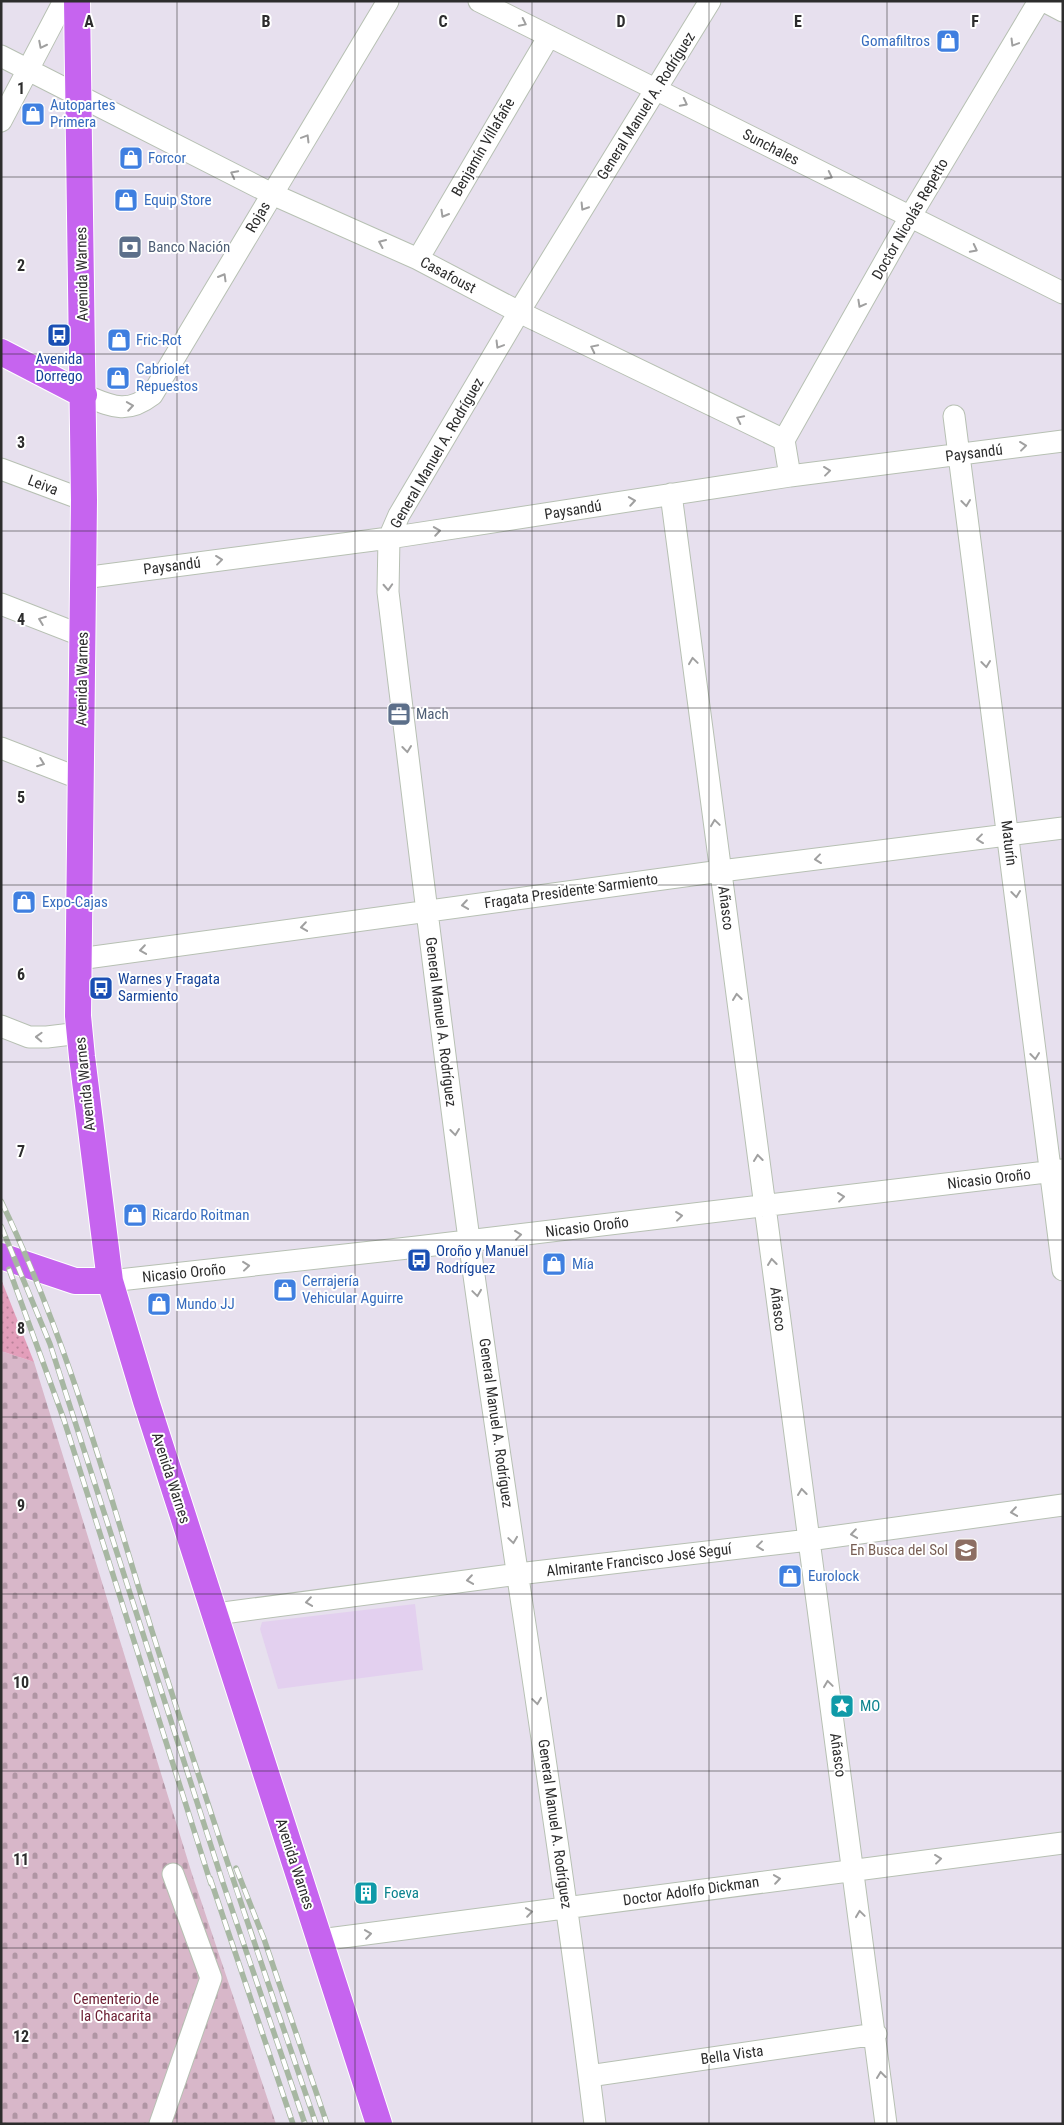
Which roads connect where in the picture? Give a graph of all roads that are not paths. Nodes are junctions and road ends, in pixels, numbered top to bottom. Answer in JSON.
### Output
{"nodes":[{"id":1,"x":64,"y":1,"type":"edge"},
{"id":2,"x":77,"y":1,"type":"edge"},
{"id":3,"x":388,"y":1,"type":"edge"},
{"id":4,"x":479,"y":1,"type":"edge"},
{"id":5,"x":710,"y":1,"type":"edge"},
{"id":6,"x":1039,"y":1,"type":"edge"},
{"id":7,"x":1044,"y":1,"type":"edge"},
{"id":8,"x":1063,"y":11,"type":"edge"},
{"id":9,"x":548,"y":36,"type":"junction"},
{"id":10,"x":1,"y":56,"type":"edge"},
{"id":11,"x":29,"y":70,"type":"junction"},
{"id":12,"x":657,"y":90,"type":"junction"},
{"id":13,"x":78,"y":94,"type":"junction"},
{"id":14,"x":1,"y":121,"type":"edge"},
{"id":15,"x":272,"y":194,"type":"junction"},
{"id":16,"x":910,"y":217,"type":"junction"},
{"id":17,"x":418,"y":259,"type":"junction"},
{"id":18,"x":1063,"y":293,"type":"edge"},
{"id":19,"x":519,"y":312,"type":"junction"},
{"id":20,"x":1,"y":352,"type":"edge"},
{"id":21,"x":84,"y":395,"type":"junction"},
{"id":22,"x":954,"y":416,"type":"dead end"},
{"id":23,"x":784,"y":440,"type":"junction"},
{"id":24,"x":1063,"y":441,"type":"edge"},
{"id":25,"x":959,"y":454,"type":"junction"},
{"id":26,"x":1,"y":469,"type":"edge"},
{"id":27,"x":790,"y":476,"type":"junction"},
{"id":28,"x":671,"y":494,"type":"junction"},
{"id":29,"x":84,"y":500,"type":"junction"},
{"id":30,"x":389,"y":538,"type":"junction"},
{"id":31,"x":84,"y":578,"type":"junction"},
{"id":32,"x":1,"y":604,"type":"edge"},
{"id":33,"x":83,"y":636,"type":"junction"},
{"id":34,"x":1,"y":748,"type":"edge"},
{"id":35,"x":81,"y":779,"type":"junction"},
{"id":36,"x":1063,"y":828,"type":"edge"},
{"id":37,"x":1009,"y":836,"type":"junction"},
{"id":38,"x":721,"y":871,"type":"junction"},
{"id":39,"x":427,"y":910,"type":"junction"},
{"id":40,"x":79,"y":958,"type":"junction"},
{"id":41,"x":1,"y":1026,"type":"edge"},
{"id":42,"x":80,"y":1033,"type":"junction"},
{"id":43,"x":1056,"y":1170,"type":"edge"},
{"id":44,"x":765,"y":1206,"type":"junction"},
{"id":45,"x":469,"y":1241,"type":"junction"},
{"id":46,"x":1,"y":1256,"type":"edge"},
{"id":47,"x":1063,"y":1270,"type":"edge"},
{"id":48,"x":110,"y":1281,"type":"junction"},
{"id":49,"x":1063,"y":1505,"type":"edge"},
{"id":50,"x":809,"y":1540,"type":"junction"},
{"id":51,"x":518,"y":1574,"type":"junction"},
{"id":52,"x":216,"y":1614,"type":"junction"},
{"id":53,"x":1063,"y":1844,"type":"edge"},
{"id":54,"x":854,"y":1869,"type":"junction"},
{"id":55,"x":173,"y":1874,"type":"dead end"},
{"id":56,"x":568,"y":1907,"type":"junction"},
{"id":57,"x":320,"y":1940,"type":"junction"},
{"id":58,"x":876,"y":2034,"type":"junction"},
{"id":59,"x":589,"y":2076,"type":"junction"},
{"id":60,"x":160,"y":2124,"type":"edge"},
{"id":61,"x":379,"y":2124,"type":"edge"},
{"id":62,"x":595,"y":2124,"type":"edge"},
{"id":63,"x":886,"y":2124,"type":"edge"}],
"edges":[{"from":1,"to":11,"type":"street","one_way":true},
{"from":2,"to":13,"type":"main road","name":"Avenida Warnes"},
{"from":15,"to":3,"type":"street","name":"Rojas","one_way":true},
{"from":4,"to":9,"type":"street","name":"Sunchales","one_way":true},
{"from":5,"to":12,"type":"street","name":"General Manuel A. Rodríguez"},
{"from":6,"to":16,"type":"street","name":"Doctor Nicolás Repetto","one_way":true},
{"from":7,"to":8,"type":"street"},
{"from":9,"to":12,"type":"street","name":"Sunchales"},
{"from":9,"to":17,"type":"street","name":"Benjamín Villafañe","one_way":true},
{"from":10,"to":11,"type":"street","name":"Casafoust"},
{"from":11,"to":13,"type":"street","name":"Casafoust"},
{"from":11,"to":14,"type":"street"},
{"from":12,"to":16,"type":"street","name":"Sunchales","one_way":true},
{"from":12,"to":19,"type":"street","name":"General Manuel A. Rodríguez","one_way":true},
{"from":15,"to":13,"type":"street","name":"Casafoust","one_way":true},
{"from":13,"to":21,"type":"main road","name":"Avenida Warnes"},
{"from":17,"to":15,"type":"street","name":"Casafoust","one_way":true},
{"from":21,"to":15,"type":"street","name":"Rojas","one_way":true},
{"from":16,"to":18,"type":"street","name":"Sunchales","one_way":true},
{"from":16,"to":23,"type":"street","name":"Doctor Nicolás Repetto","one_way":true},
{"from":17,"to":19,"type":"street","name":"Casafoust"},
{"from":23,"to":19,"type":"street","name":"Casafoust","one_way":true},
{"from":19,"to":30,"type":"street","name":"General Manuel A. Rodríguez","one_way":true},
{"from":20,"to":21,"type":"main road"},
{"from":21,"to":29,"type":"main road","name":"Avenida Warnes"},
{"from":22,"to":25,"type":"street","name":"Maturín"},
{"from":23,"to":27,"type":"street"},
{"from":25,"to":24,"type":"street","name":"Paysandú","one_way":true},
{"from":27,"to":25,"type":"street","name":"Paysandú","one_way":true},
{"from":25,"to":37,"type":"street","name":"Maturín","one_way":true},
{"from":26,"to":29,"type":"street","name":"Leiva"},
{"from":27,"to":28,"type":"street","name":"Paysandú"},
{"from":30,"to":28,"type":"street","name":"Paysandú","one_way":true},
{"from":38,"to":28,"type":"street","name":"Añasco","one_way":true},
{"from":29,"to":31,"type":"main road","name":"Avenida Warnes"},
{"from":31,"to":30,"type":"street","name":"Paysandú","one_way":true},
{"from":30,"to":39,"type":"street","name":"General Manuel A. Rodríguez","one_way":true},
{"from":31,"to":33,"type":"main road","name":"Avenida Warnes"},
{"from":33,"to":32,"type":"street","one_way":true},
{"from":33,"to":35,"type":"main road","name":"Avenida Warnes"},
{"from":34,"to":35,"type":"street","one_way":true},
{"from":35,"to":40,"type":"main road","name":"Avenida Warnes"},
{"from":36,"to":37,"type":"street","name":"Fragata Presidente Sarmiento"},
{"from":37,"to":38,"type":"street","name":"Fragata Presidente Sarmiento","one_way":true},
{"from":37,"to":43,"type":"street","name":"Maturín","one_way":true},
{"from":38,"to":39,"type":"street","name":"Fragata Presidente Sarmiento","one_way":true},
{"from":44,"to":38,"type":"street","name":"Añasco","one_way":true},
{"from":39,"to":40,"type":"street","name":"Fragata Presidente Sarmiento","one_way":true},
{"from":39,"to":45,"type":"street","name":"General Manuel A. Rodríguez","one_way":true},
{"from":40,"to":42,"type":"main road","name":"Avenida Warnes"},
{"from":42,"to":41,"type":"street","one_way":true},
{"from":42,"to":48,"type":"main road","name":"Avenida Warnes"},
{"from":44,"to":43,"type":"street","name":"Nicasio Oroño","one_way":true},
{"from":43,"to":47,"type":"street","name":"Maturín"},
{"from":45,"to":44,"type":"street","name":"Nicasio Oroño","one_way":true},
{"from":50,"to":44,"type":"street","name":"Añasco","one_way":true},
{"from":48,"to":45,"type":"street","name":"Nicasio Oroño","one_way":true},
{"from":45,"to":51,"type":"street","name":"General Manuel A. Rodríguez","one_way":true},
{"from":46,"to":48,"type":"main road"},
{"from":48,"to":52,"type":"main road","name":"Avenida Warnes"},
{"from":49,"to":50,"type":"street","name":"Almirante Francisco José Seguí","one_way":true},
{"from":50,"to":51,"type":"street","name":"Almirante Francisco José Seguí","one_way":true},
{"from":54,"to":50,"type":"street","name":"Añasco","one_way":true},
{"from":51,"to":52,"type":"street","name":"Almirante Francisco José Seguí","one_way":true},
{"from":51,"to":56,"type":"street","name":"General Manuel A. Rodríguez","one_way":true},
{"from":52,"to":57,"type":"main road","name":"Avenida Warnes"},
{"from":54,"to":53,"type":"street","name":"Doctor Adolfo Dickman","one_way":true},
{"from":56,"to":54,"type":"street","name":"Doctor Adolfo Dickman","one_way":true},
{"from":58,"to":54,"type":"street","name":"Añasco","one_way":true},
{"from":55,"to":60,"type":"street"},
{"from":57,"to":56,"type":"street","name":"Doctor Adolfo Dickman","one_way":true},
{"from":56,"to":59,"type":"street","name":"General Manuel A. Rodríguez"},
{"from":57,"to":61,"type":"main road","name":"Avenida Warnes"},
{"from":58,"to":59,"type":"street","name":"Bella Vista"},
{"from":63,"to":58,"type":"street","name":"Añasco","one_way":true},
{"from":59,"to":62,"type":"street","name":"General Manuel A. Rodríguez"}]}
